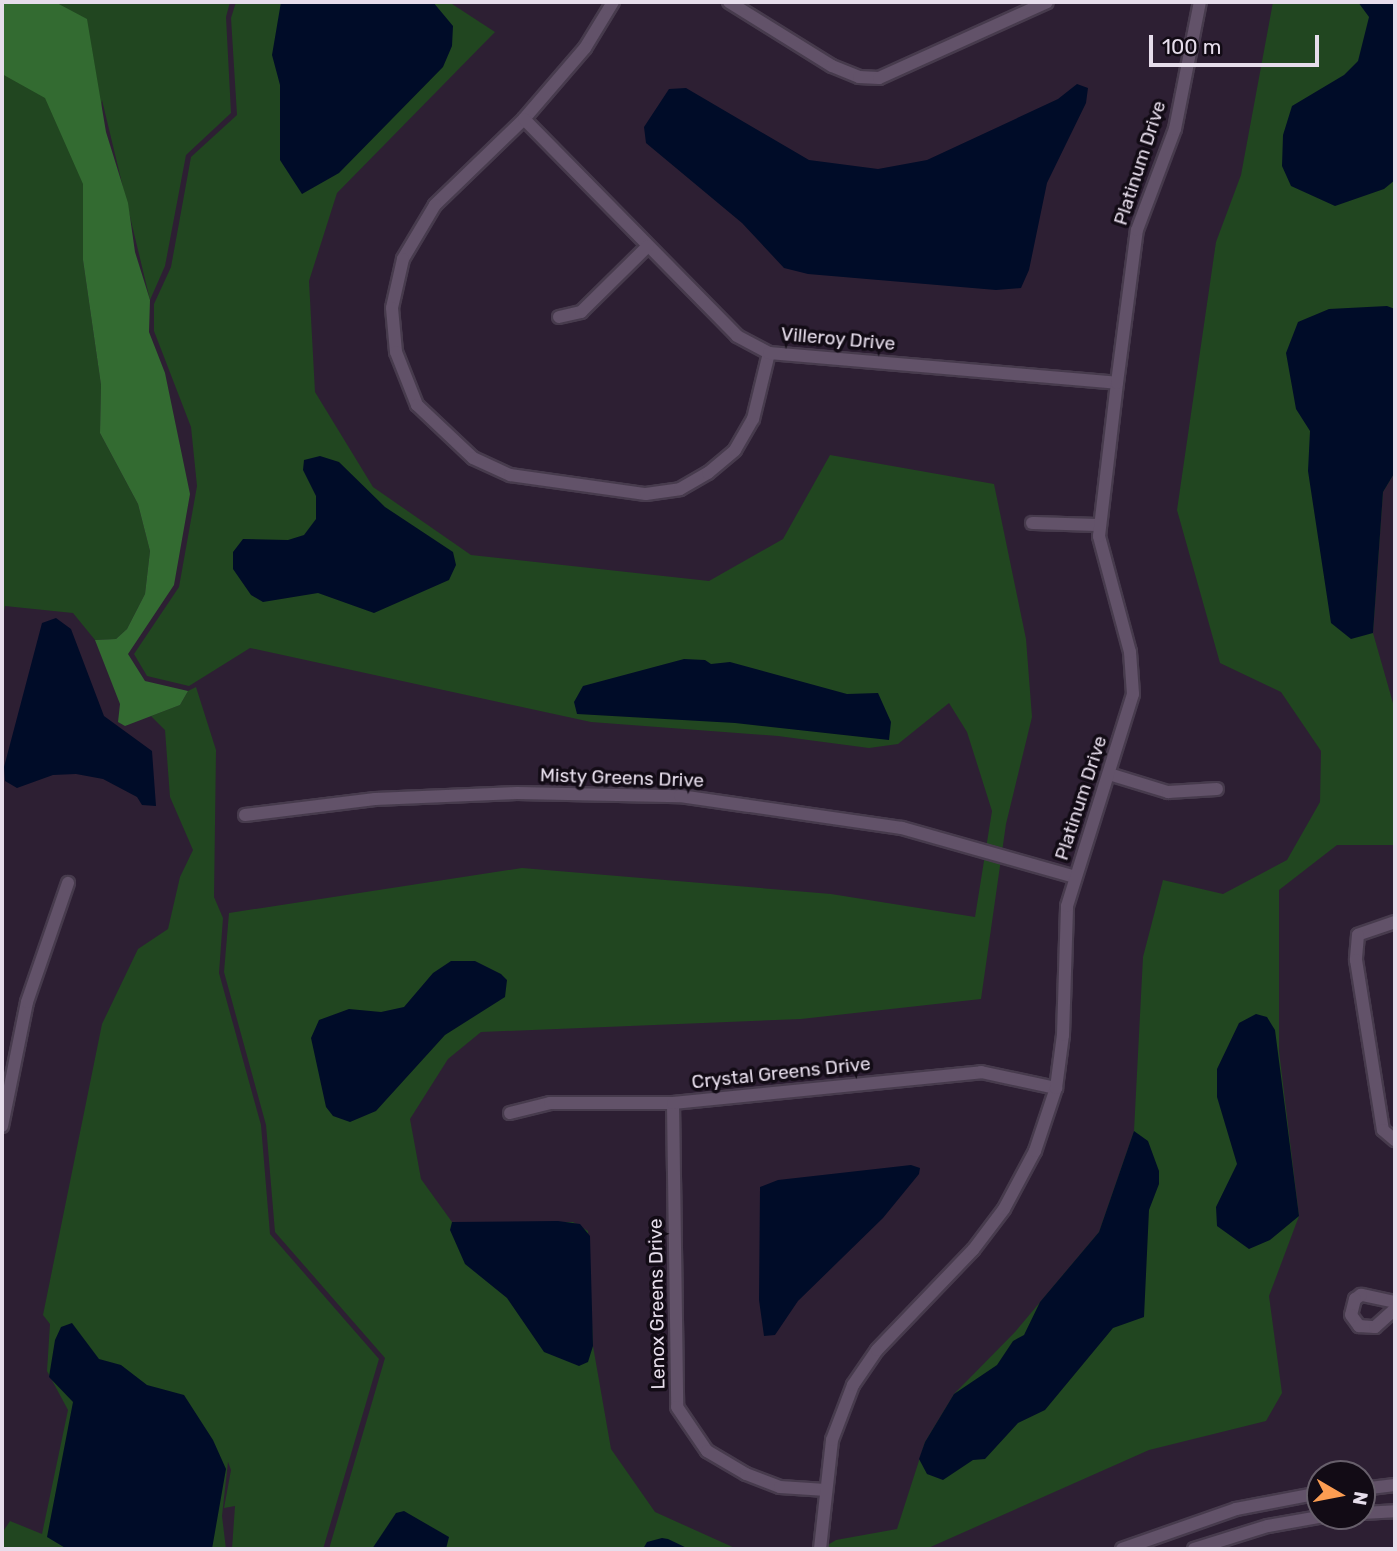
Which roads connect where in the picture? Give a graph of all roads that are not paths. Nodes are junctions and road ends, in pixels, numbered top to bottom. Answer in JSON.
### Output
{"nodes":[{"id":1,"x":613,"y":2,"type":"edge"},
{"id":2,"x":729,"y":2,"type":"edge"},
{"id":3,"x":1047,"y":2,"type":"edge"},
{"id":4,"x":1200,"y":2,"type":"edge"},
{"id":5,"x":524,"y":119,"type":"junction"},
{"id":6,"x":648,"y":246,"type":"junction"},
{"id":7,"x":559,"y":317,"type":"dead end"},
{"id":8,"x":769,"y":353,"type":"junction"},
{"id":9,"x":1117,"y":383,"type":"junction"},
{"id":10,"x":1032,"y":523,"type":"dead end"},
{"id":11,"x":1099,"y":525,"type":"junction"},
{"id":12,"x":1109,"y":774,"type":"junction"},
{"id":13,"x":1217,"y":789,"type":"dead end"},
{"id":14,"x":245,"y":815,"type":"dead end"},
{"id":15,"x":1075,"y":877,"type":"junction"},
{"id":16,"x":68,"y":883,"type":"dead end"},
{"id":17,"x":1395,"y":922,"type":"edge"},
{"id":18,"x":1056,"y":1088,"type":"junction"},
{"id":19,"x":673,"y":1103,"type":"junction"},
{"id":20,"x":510,"y":1113,"type":"dead end"},
{"id":21,"x":2,"y":1126,"type":"edge"},
{"id":22,"x":1395,"y":1140,"type":"edge"},
{"id":23,"x":1395,"y":1302,"type":"edge"},
{"id":24,"x":1395,"y":1309,"type":"edge"},
{"id":25,"x":1395,"y":1485,"type":"edge"},
{"id":26,"x":1376,"y":1487,"type":"edge"},
{"id":27,"x":826,"y":1490,"type":"junction"},
{"id":28,"x":1306,"y":1496,"type":"edge"},
{"id":29,"x":1395,"y":1511,"type":"edge"},
{"id":30,"x":1376,"y":1512,"type":"edge"},
{"id":31,"x":1306,"y":1519,"type":"edge"},
{"id":32,"x":820,"y":1549,"type":"edge"},
{"id":33,"x":1122,"y":1549,"type":"edge"},
{"id":34,"x":1194,"y":1549,"type":"edge"}],
"edges":[{"from":1,"to":5,"type":"street"},
{"from":2,"to":3,"type":"street"},
{"from":4,"to":9,"type":"street","name":"Platinum Drive"},
{"from":5,"to":6,"type":"street","name":"Villeroy Drive"},
{"from":5,"to":8,"type":"street"},
{"from":6,"to":7,"type":"street"},
{"from":6,"to":8,"type":"street","name":"Villeroy Drive"},
{"from":8,"to":9,"type":"street","name":"Villeroy Drive"},
{"from":9,"to":11,"type":"street","name":"Platinum Drive"},
{"from":10,"to":11,"type":"street"},
{"from":11,"to":12,"type":"street","name":"Platinum Drive"},
{"from":12,"to":13,"type":"street"},
{"from":12,"to":15,"type":"street","name":"Platinum Drive"},
{"from":14,"to":15,"type":"street","name":"Misty Greens Drive"},
{"from":15,"to":18,"type":"street","name":"Platinum Drive"},
{"from":16,"to":21,"type":"street"},
{"from":17,"to":22,"type":"street"},
{"from":18,"to":19,"type":"street","name":"Crystal Greens Drive"},
{"from":18,"to":27,"type":"street","name":"Platinum Drive"},
{"from":19,"to":20,"type":"street","name":"Crystal Greens Drive"},
{"from":19,"to":27,"type":"street","name":"Lenox Greens Drive"},
{"from":23,"to":24,"type":"street"},
{"from":25,"to":26,"type":"street"},
{"from":27,"to":32,"type":"street","name":"Platinum Drive"},
{"from":28,"to":33,"type":"street"},
{"from":29,"to":30,"type":"street"},
{"from":31,"to":34,"type":"street"}]}
